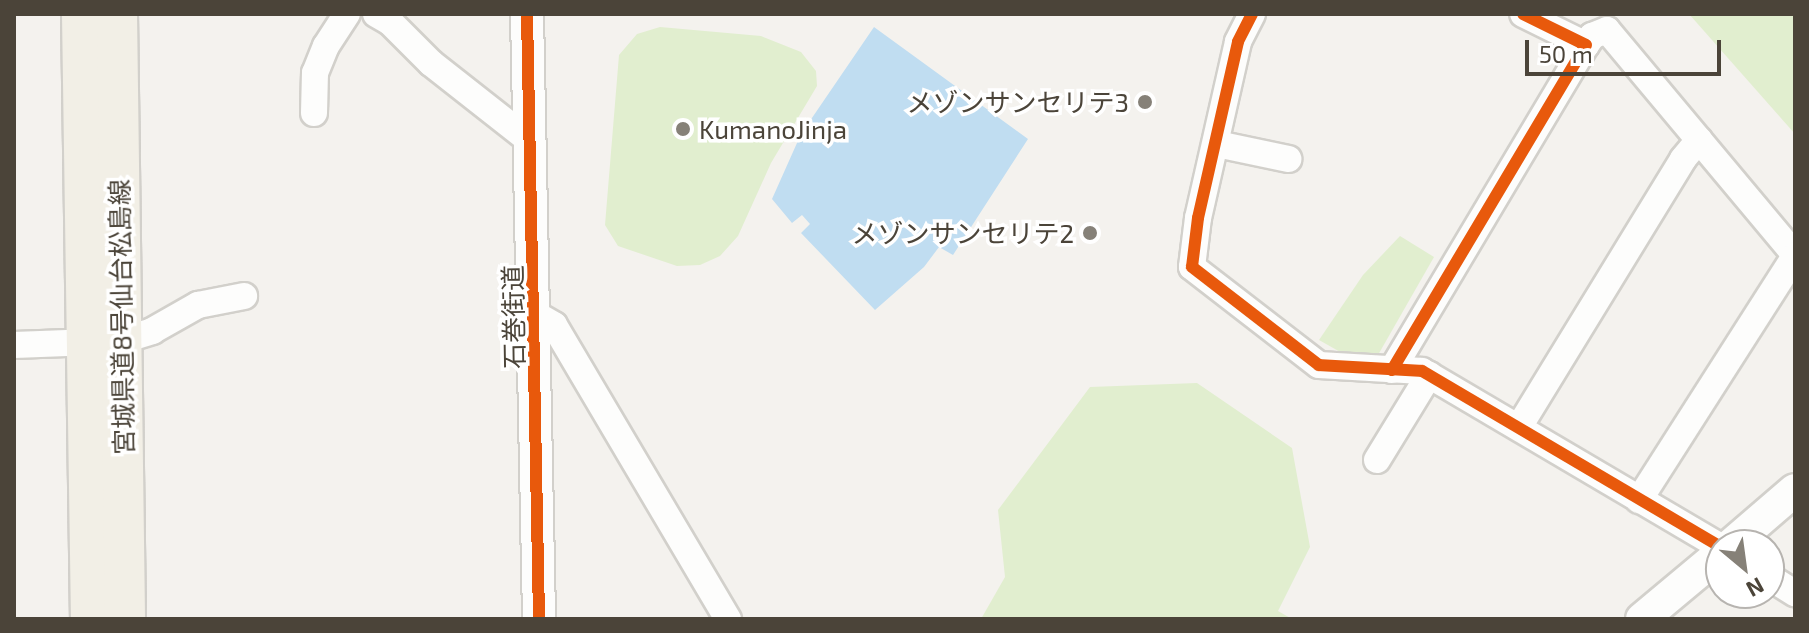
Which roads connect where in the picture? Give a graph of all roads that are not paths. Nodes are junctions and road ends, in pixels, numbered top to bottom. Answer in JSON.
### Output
{"nodes":[{"id":1,"x":82,"y":14,"type":"edge"},
{"id":2,"x":117,"y":14,"type":"edge"},
{"id":3,"x":347,"y":14,"type":"edge"},
{"id":4,"x":376,"y":14,"type":"edge"},
{"id":5,"x":527,"y":14,"type":"edge"},
{"id":6,"x":1252,"y":14,"type":"edge"},
{"id":7,"x":1523,"y":14,"type":"edge"},
{"id":8,"x":1586,"y":45,"type":"junction"},
{"id":9,"x":314,"y":113,"type":"dead end"},
{"id":10,"x":529,"y":140,"type":"junction"},
{"id":11,"x":1699,"y":140,"type":"junction"},
{"id":12,"x":1217,"y":144,"type":"junction"},
{"id":13,"x":1288,"y":159,"type":"dead end"},
{"id":14,"x":1795,"y":256,"type":"edge"},
{"id":15,"x":244,"y":296,"type":"dead end"},
{"id":16,"x":535,"y":314,"type":"junction"},
{"id":17,"x":104,"y":342,"type":"junction"},
{"id":18,"x":14,"y":345,"type":"edge"},
{"id":19,"x":1392,"y":370,"type":"junction"},
{"id":20,"x":1429,"y":375,"type":"junction"},
{"id":21,"x":1519,"y":427,"type":"junction"},
{"id":22,"x":1377,"y":460,"type":"dead end"},
{"id":23,"x":1795,"y":490,"type":"edge"},
{"id":24,"x":1639,"y":500,"type":"junction"},
{"id":25,"x":1750,"y":529,"type":"edge"},
{"id":26,"x":1705,"y":540,"type":"edge"},
{"id":27,"x":1705,"y":564,"type":"edge"},
{"id":28,"x":91,"y":619,"type":"edge"},
{"id":29,"x":125,"y":619,"type":"edge"},
{"id":30,"x":539,"y":619,"type":"edge"},
{"id":31,"x":728,"y":619,"type":"edge"},
{"id":32,"x":1642,"y":619,"type":"edge"}],
"edges":[{"from":1,"to":17,"type":"main road","name":"宮城県道8号仙台松島線"},
{"from":2,"to":17,"type":"main road","name":"宮城県道8号仙台松島線"},
{"from":3,"to":9,"type":"street"},
{"from":4,"to":10,"type":"street"},
{"from":5,"to":10,"type":"street","name":"石巻街道"},
{"from":6,"to":12,"type":"street"},
{"from":7,"to":8,"type":"street"},
{"from":8,"to":11,"type":"street"},
{"from":8,"to":19,"type":"street"},
{"from":10,"to":16,"type":"street","name":"石巻街道"},
{"from":11,"to":14,"type":"street"},
{"from":11,"to":21,"type":"street"},
{"from":12,"to":13,"type":"street"},
{"from":12,"to":19,"type":"street"},
{"from":14,"to":24,"type":"street"},
{"from":15,"to":17,"type":"street"},
{"from":16,"to":30,"type":"street","name":"石巻街道"},
{"from":16,"to":31,"type":"street"},
{"from":17,"to":18,"type":"street"},
{"from":17,"to":28,"type":"main road","name":"宮城県道8号仙台松島線"},
{"from":17,"to":29,"type":"main road","name":"宮城県道8号仙台松島線"},
{"from":19,"to":20,"type":"street"},
{"from":20,"to":21,"type":"street"},
{"from":20,"to":22,"type":"street"},
{"from":21,"to":24,"type":"street"},
{"from":23,"to":25,"type":"street"},
{"from":24,"to":26,"type":"street"},
{"from":27,"to":32,"type":"street"}]}
